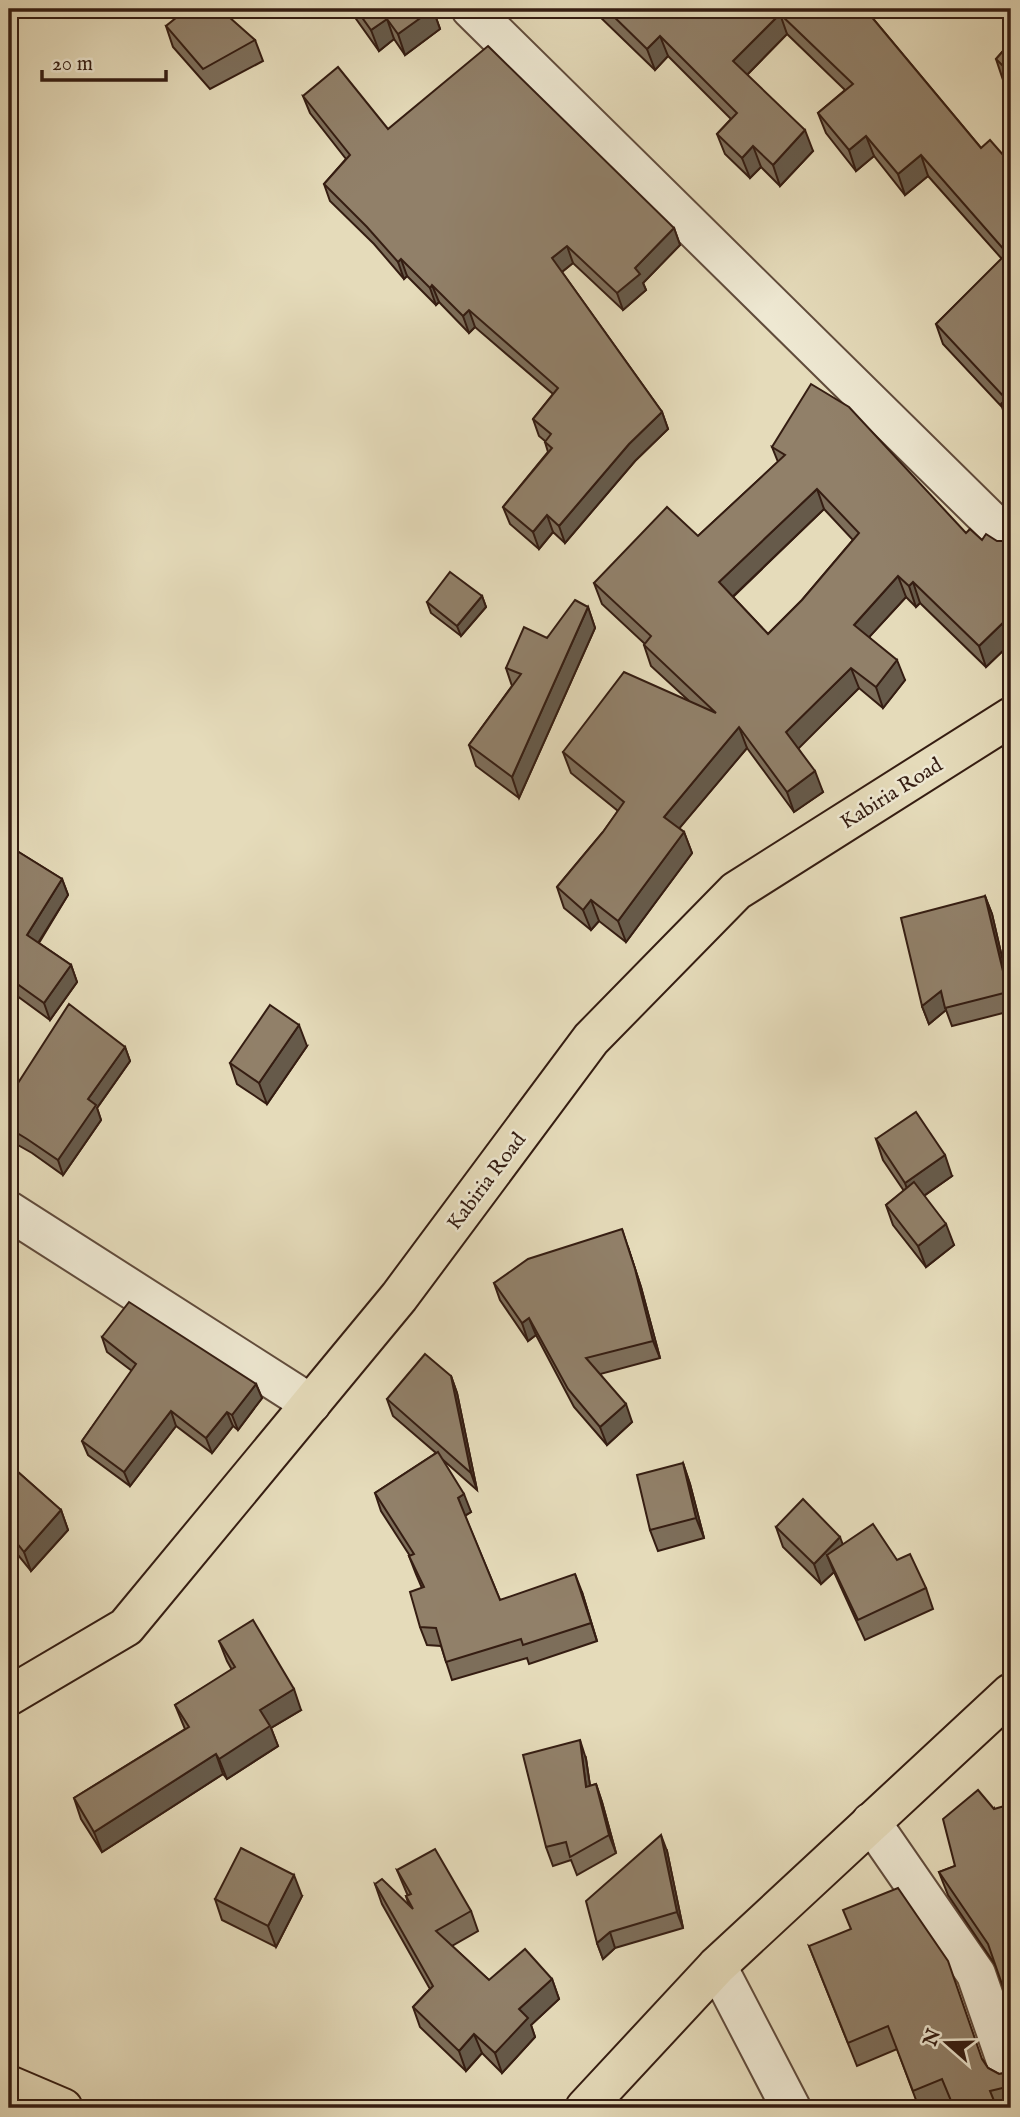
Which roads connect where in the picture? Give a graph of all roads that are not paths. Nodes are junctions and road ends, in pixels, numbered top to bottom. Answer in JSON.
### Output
{"nodes":[{"id":1,"x":471,"y":9,"type":"edge"},
{"id":2,"x":1011,"y":541,"type":"edge"},
{"id":3,"x":1011,"y":717,"type":"edge"},
{"id":4,"x":9,"y":1211,"type":"edge"},
{"id":5,"x":311,"y":1404,"type":"junction"},
{"id":6,"x":1011,"y":1693,"type":"edge"},
{"id":7,"x":9,"y":1696,"type":"edge"},
{"id":8,"x":871,"y":1822,"type":"junction"},
{"id":9,"x":718,"y":1966,"type":"junction"},
{"id":10,"x":1011,"y":2075,"type":"edge"},
{"id":11,"x":9,"y":2085,"type":"edge"},
{"id":12,"x":63,"y":2108,"type":"edge"},
{"id":13,"x":585,"y":2108,"type":"edge"},
{"id":14,"x":791,"y":2108,"type":"edge"}],
"edges":[{"from":1,"to":2,"type":"street"},
{"from":3,"to":5,"type":"main road","name":"Kabiria Road"},
{"from":4,"to":5,"type":"street"},
{"from":5,"to":7,"type":"main road","name":"Kabiria Road"},
{"from":6,"to":8,"type":"main road"},
{"from":8,"to":9,"type":"main road"},
{"from":8,"to":10,"type":"street"},
{"from":9,"to":13,"type":"main road"},
{"from":9,"to":14,"type":"street"},
{"from":11,"to":12,"type":"main road"}]}
